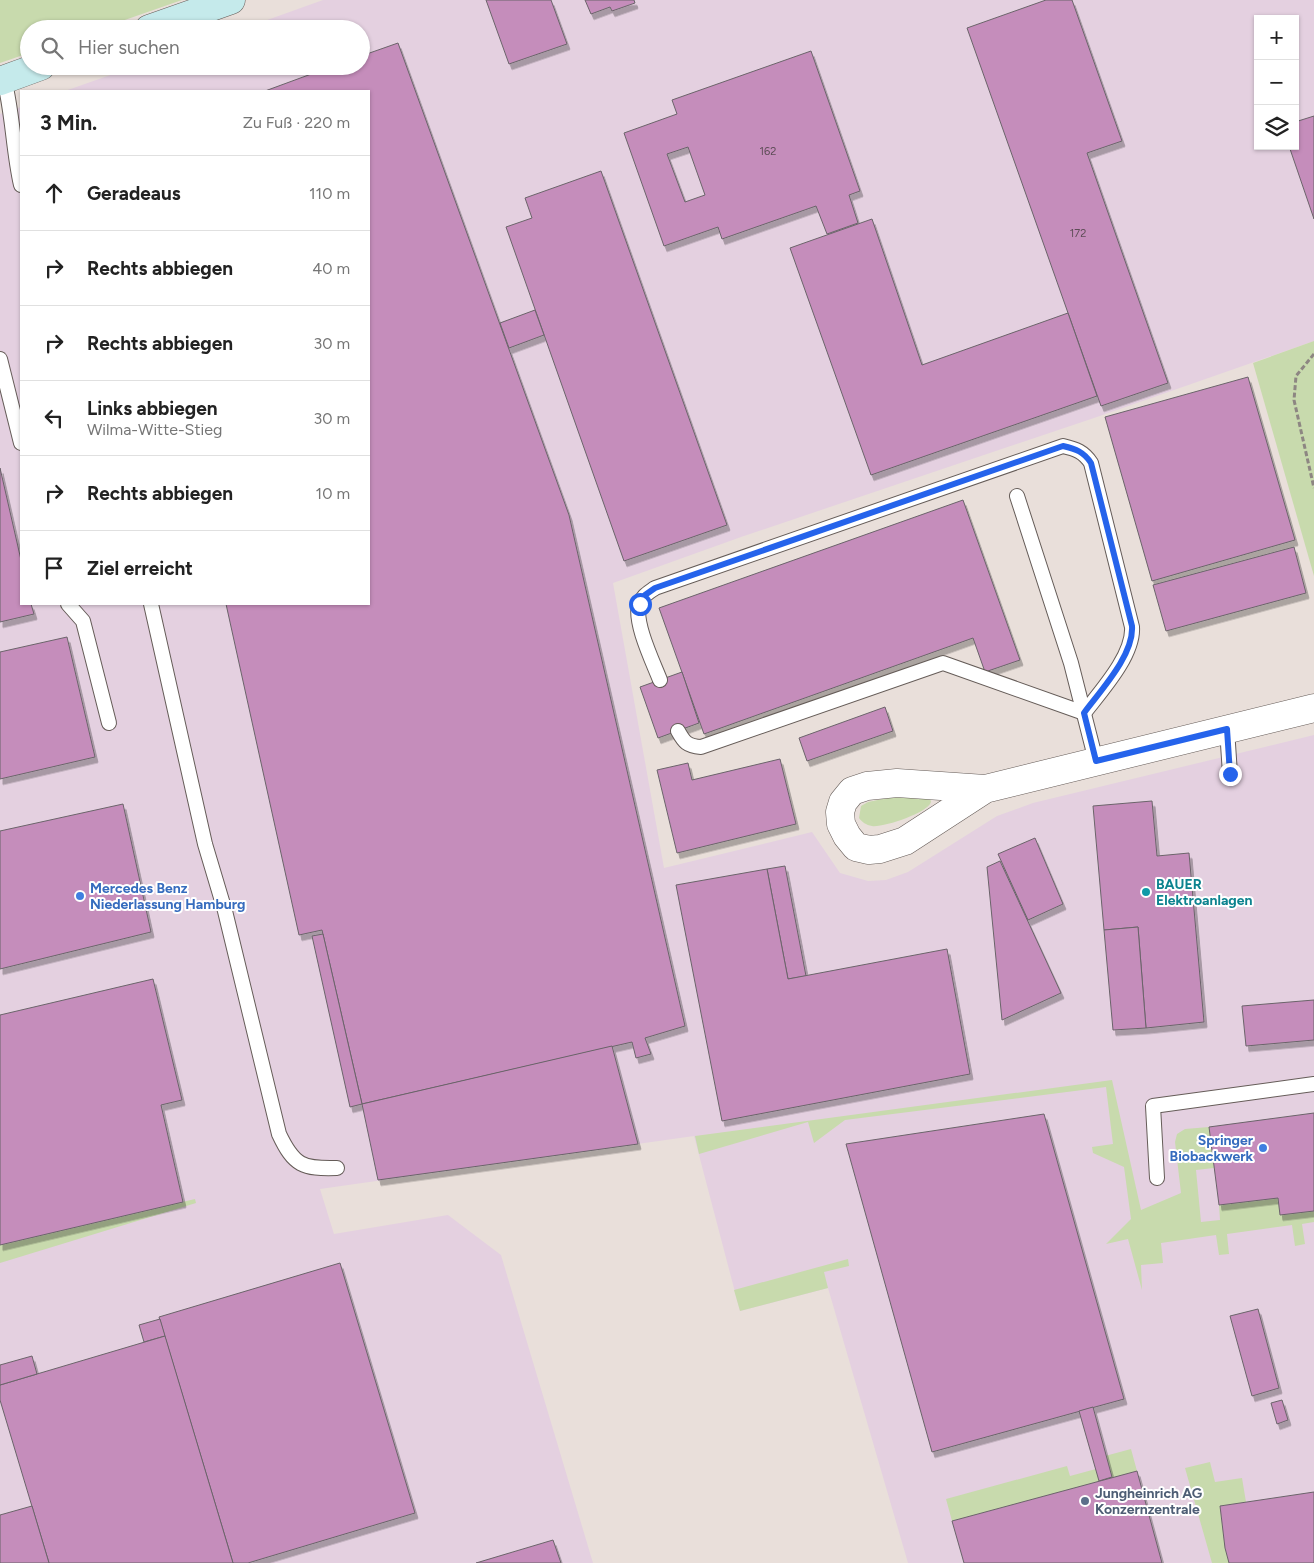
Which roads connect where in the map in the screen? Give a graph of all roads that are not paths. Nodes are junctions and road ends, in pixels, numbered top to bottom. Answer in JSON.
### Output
{"nodes":[{"id":1,"x":231,"y":0,"type":"edge"},
{"id":2,"x":174,"y":20,"type":"edge"},
{"id":3,"x":20,"y":74,"type":"edge"},
{"id":4,"x":2,"y":80,"type":"edge"},
{"id":5,"x":20,"y":180,"type":"edge"},
{"id":6,"x":0,"y":359,"type":"edge"},
{"id":7,"x":20,"y":439,"type":"edge"},
{"id":8,"x":1017,"y":496,"type":"dead end"},
{"id":9,"x":69,"y":605,"type":"edge"},
{"id":10,"x":151,"y":605,"type":"edge"},
{"id":11,"x":660,"y":680,"type":"dead end"},
{"id":12,"x":1314,"y":708,"type":"edge"},
{"id":13,"x":1084,"y":713,"type":"junction"},
{"id":14,"x":109,"y":723,"type":"dead end"},
{"id":15,"x":1227,"y":729,"type":"junction"},
{"id":16,"x":678,"y":731,"type":"dead end"},
{"id":17,"x":1096,"y":761,"type":"junction"},
{"id":18,"x":1230,"y":774,"type":"dead end"},
{"id":19,"x":985,"y":790,"type":"dead end"},
{"id":20,"x":1314,"y":1084,"type":"edge"},
{"id":21,"x":337,"y":1168,"type":"dead end"},
{"id":22,"x":1157,"y":1178,"type":"dead end"}],
"edges":[{"from":1,"to":2,"type":"street"},
{"from":3,"to":4,"type":"street"},
{"from":4,"to":5,"type":"lane"},
{"from":6,"to":7,"type":"lane"},
{"from":8,"to":13,"type":"lane"},
{"from":9,"to":14,"type":"lane"},
{"from":10,"to":21,"type":"lane"},
{"from":11,"to":13,"type":"lane"},
{"from":12,"to":15,"type":"street"},
{"from":13,"to":16,"type":"lane"},
{"from":13,"to":17,"type":"lane"},
{"from":15,"to":17,"type":"street"},
{"from":15,"to":18,"type":"lane"},
{"from":17,"to":19,"type":"street"},
{"from":20,"to":22,"type":"lane"}]}
